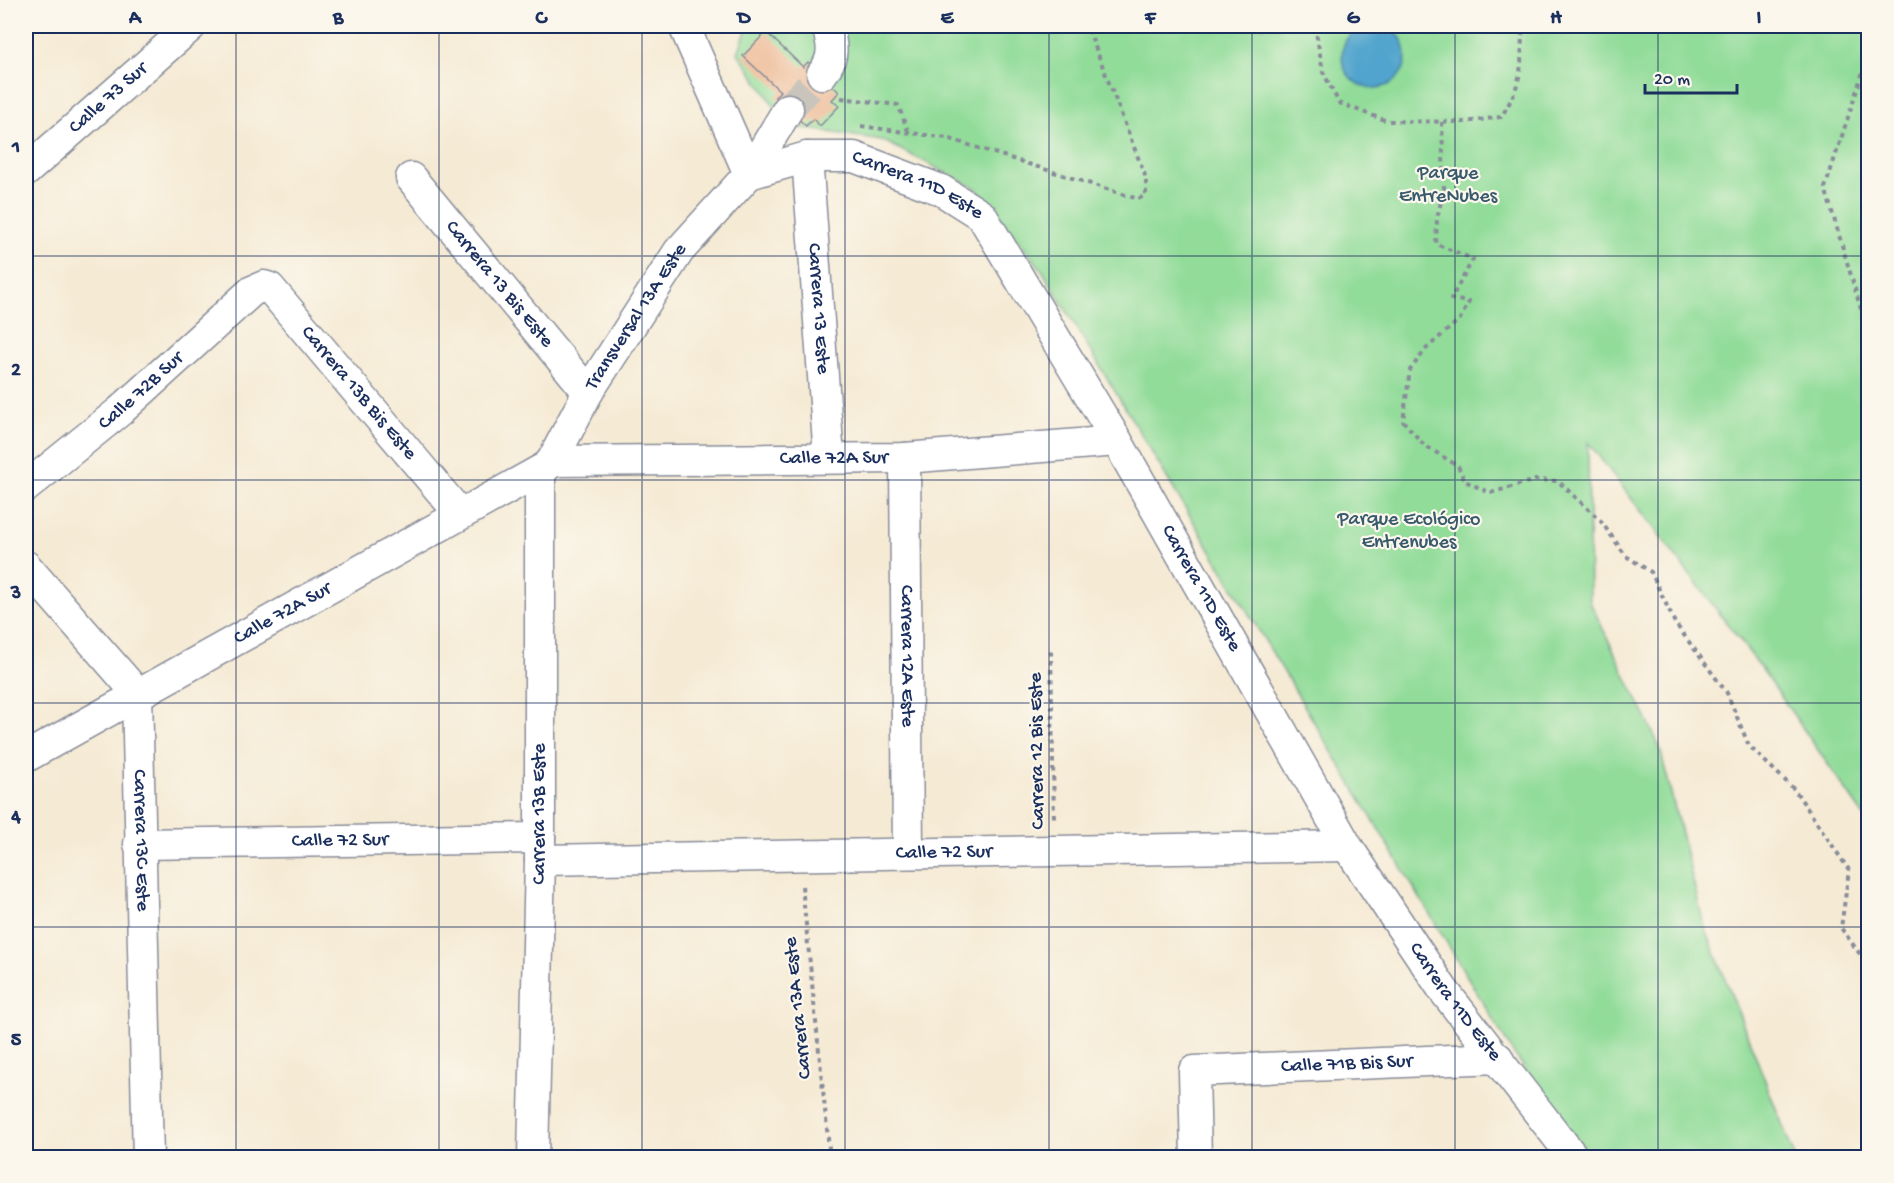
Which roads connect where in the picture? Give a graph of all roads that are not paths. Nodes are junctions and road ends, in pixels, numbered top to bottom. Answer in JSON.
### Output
{"nodes":[{"id":1,"x":191,"y":26,"type":"edge"},
{"id":2,"x":684,"y":26,"type":"edge"},
{"id":3,"x":827,"y":26,"type":"edge"},
{"id":4,"x":822,"y":74,"type":"tunnel mouth"},
{"id":5,"x":788,"y":110,"type":"tunnel mouth"},
{"id":6,"x":807,"y":157,"type":"junction"},
{"id":7,"x":26,"y":171,"type":"edge"},
{"id":8,"x":749,"y":174,"type":"junction"},
{"id":9,"x":411,"y":178,"type":"dead end"},
{"id":10,"x":252,"y":291,"type":"joint"},
{"id":11,"x":588,"y":392,"type":"junction"},
{"id":12,"x":1117,"y":441,"type":"junction"},
{"id":13,"x":829,"y":458,"type":"junction"},
{"id":14,"x":905,"y":458,"type":"junction"},
{"id":15,"x":546,"y":466,"type":"junction"},
{"id":16,"x":26,"y":487,"type":"edge"},
{"id":17,"x":460,"y":514,"type":"junction"},
{"id":18,"x":26,"y":566,"type":"edge"},
{"id":19,"x":137,"y":693,"type":"junction"},
{"id":20,"x":26,"y":757,"type":"edge"},
{"id":21,"x":139,"y":844,"type":"junction"},
{"id":22,"x":1347,"y":846,"type":"junction"},
{"id":23,"x":540,"y":849,"type":"junction"},
{"id":24,"x":908,"y":854,"type":"junction"},
{"id":25,"x":1498,"y":1059,"type":"junction"},
{"id":26,"x":148,"y":1158,"type":"edge"},
{"id":27,"x":533,"y":1158,"type":"edge"},
{"id":28,"x":1196,"y":1158,"type":"edge"},
{"id":29,"x":1574,"y":1158,"type":"edge"}],
"edges":[{"from":1,"to":7,"type":"street","name":"Calle 73 Sur"},
{"from":2,"to":8,"type":"street"},
{"from":3,"to":4,"type":"street"},
{"from":5,"to":8,"type":"street","name":"Transversal 13A Este"},
{"from":6,"to":8,"type":"street","name":"Carrera 11D Este"},
{"from":6,"to":12,"type":"street","name":"Carrera 11D Este"},
{"from":6,"to":13,"type":"street","name":"Carrera 13 Este"},
{"from":8,"to":11,"type":"street","name":"Transversal 13A Este"},
{"from":9,"to":11,"type":"street","name":"Carrera 13 Bis Este"},
{"from":10,"to":16,"type":"street","name":"Calle 72B Sur"},
{"from":10,"to":17,"type":"street","name":"Carrera 13B Bis Este"},
{"from":11,"to":15,"type":"street","name":"Transversal 13A Este"},
{"from":12,"to":14,"type":"street","name":"Calle 72A Sur"},
{"from":12,"to":22,"type":"street","name":"Carrera 11D Este"},
{"from":13,"to":14,"type":"street","name":"Calle 72A Sur"},
{"from":13,"to":15,"type":"street","name":"Calle 72A Sur"},
{"from":14,"to":24,"type":"street","name":"Carrera 12A Este"},
{"from":15,"to":17,"type":"street","name":"Calle 72A Sur"},
{"from":15,"to":23,"type":"street","name":"Carrera 13B Este"},
{"from":17,"to":19,"type":"street","name":"Calle 72A Sur"},
{"from":18,"to":19,"type":"street"},
{"from":19,"to":20,"type":"street","name":"Calle 72A Sur"},
{"from":19,"to":21,"type":"street","name":"Carrera 13C Este"},
{"from":21,"to":23,"type":"street","name":"Calle 72 Sur"},
{"from":21,"to":26,"type":"street","name":"Carrera 13C Este"},
{"from":22,"to":24,"type":"street","name":"Calle 72 Sur"},
{"from":22,"to":25,"type":"street","name":"Carrera 11D Este"},
{"from":23,"to":24,"type":"street","name":"Calle 72 Sur"},
{"from":23,"to":27,"type":"street","name":"Carrera 13B Este"},
{"from":25,"to":28,"type":"street","name":"Calle 71B Bis Sur"},
{"from":25,"to":29,"type":"street","name":"Carrera 11D Este"}]}
